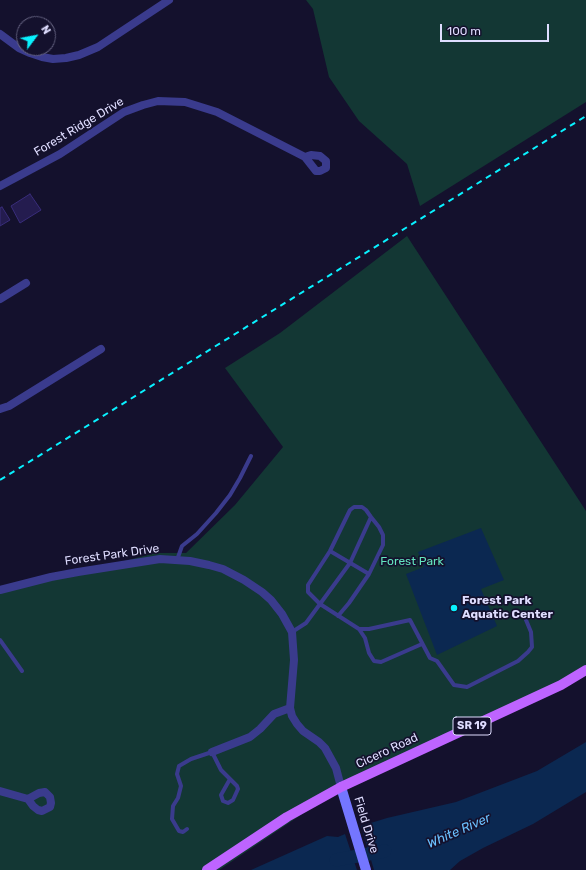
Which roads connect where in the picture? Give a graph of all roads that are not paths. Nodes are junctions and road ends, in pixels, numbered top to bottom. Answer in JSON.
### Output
{"nodes":[{"id":1,"x":169,"y":0,"type":"edge"},
{"id":2,"x":0,"y":34,"type":"edge"},
{"id":3,"x":305,"y":157,"type":"dead end"},
{"id":4,"x":0,"y":186,"type":"edge"},
{"id":5,"x":26,"y":283,"type":"dead end"},
{"id":6,"x":0,"y":299,"type":"edge"},
{"id":7,"x":101,"y":349,"type":"dead end"},
{"id":8,"x":0,"y":409,"type":"edge"},
{"id":9,"x":251,"y":456,"type":"dead end"},
{"id":10,"x":371,"y":517,"type":"junction"},
{"id":11,"x":330,"y":551,"type":"junction"},
{"id":12,"x":177,"y":560,"type":"junction"},
{"id":13,"x":350,"y":563,"type":"junction"},
{"id":14,"x":369,"y":574,"type":"junction"},
{"id":15,"x":0,"y":590,"type":"edge"},
{"id":16,"x":320,"y":604,"type":"junction"},
{"id":17,"x":338,"y":616,"type":"junction"},
{"id":18,"x":526,"y":620,"type":"dead end"},
{"id":19,"x":359,"y":629,"type":"junction"},
{"id":20,"x":292,"y":632,"type":"junction"},
{"id":21,"x":0,"y":640,"type":"edge"},
{"id":22,"x":422,"y":644,"type":"junction"},
{"id":23,"x":586,"y":670,"type":"edge"},
{"id":24,"x":22,"y":671,"type":"dead end"},
{"id":25,"x":290,"y":708,"type":"junction"},
{"id":26,"x":212,"y":752,"type":"junction"},
{"id":27,"x":230,"y":779,"type":"junction"},
{"id":28,"x":341,"y":787,"type":"junction"},
{"id":29,"x":0,"y":791,"type":"edge"},
{"id":30,"x":28,"y":799,"type":"dead end"},
{"id":31,"x":187,"y":829,"type":"dead end"},
{"id":32,"x":207,"y":870,"type":"edge"},
{"id":33,"x":366,"y":870,"type":"edge"}],
"edges":[{"from":1,"to":2,"type":"street"},
{"from":3,"to":4,"type":"street","name":"Forest Ridge Drive"},
{"from":5,"to":6,"type":"street"},
{"from":7,"to":8,"type":"street"},
{"from":9,"to":12,"type":"lane"},
{"from":10,"to":11,"type":"lane"},
{"from":10,"to":13,"type":"lane"},
{"from":10,"to":14,"type":"lane"},
{"from":11,"to":13,"type":"lane"},
{"from":11,"to":16,"type":"lane"},
{"from":12,"to":15,"type":"street","name":"Forest Park Drive"},
{"from":12,"to":20,"type":"street","name":"Forest Park Drive"},
{"from":13,"to":14,"type":"lane"},
{"from":13,"to":16,"type":"lane"},
{"from":14,"to":17,"type":"lane"},
{"from":16,"to":17,"type":"lane"},
{"from":16,"to":20,"type":"lane"},
{"from":17,"to":19,"type":"lane"},
{"from":18,"to":22,"type":"lane"},
{"from":19,"to":22,"type":"lane"},
{"from":19,"to":22,"type":"lane"},
{"from":20,"to":25,"type":"street","name":"Forest Park Drive"},
{"from":21,"to":24,"type":"lane"},
{"from":23,"to":28,"type":"main road","name":"Cicero Road","number":"SR 19"},
{"from":25,"to":26,"type":"street"},
{"from":25,"to":28,"type":"street"},
{"from":26,"to":27,"type":"lane"},
{"from":26,"to":31,"type":"lane"},
{"from":27,"to":27,"type":"lane"},
{"from":28,"to":32,"type":"main road","name":"Cicero Road","number":"SR 19"},
{"from":28,"to":33,"type":"main road","name":"Field Drive"},
{"from":29,"to":30,"type":"street"}]}
